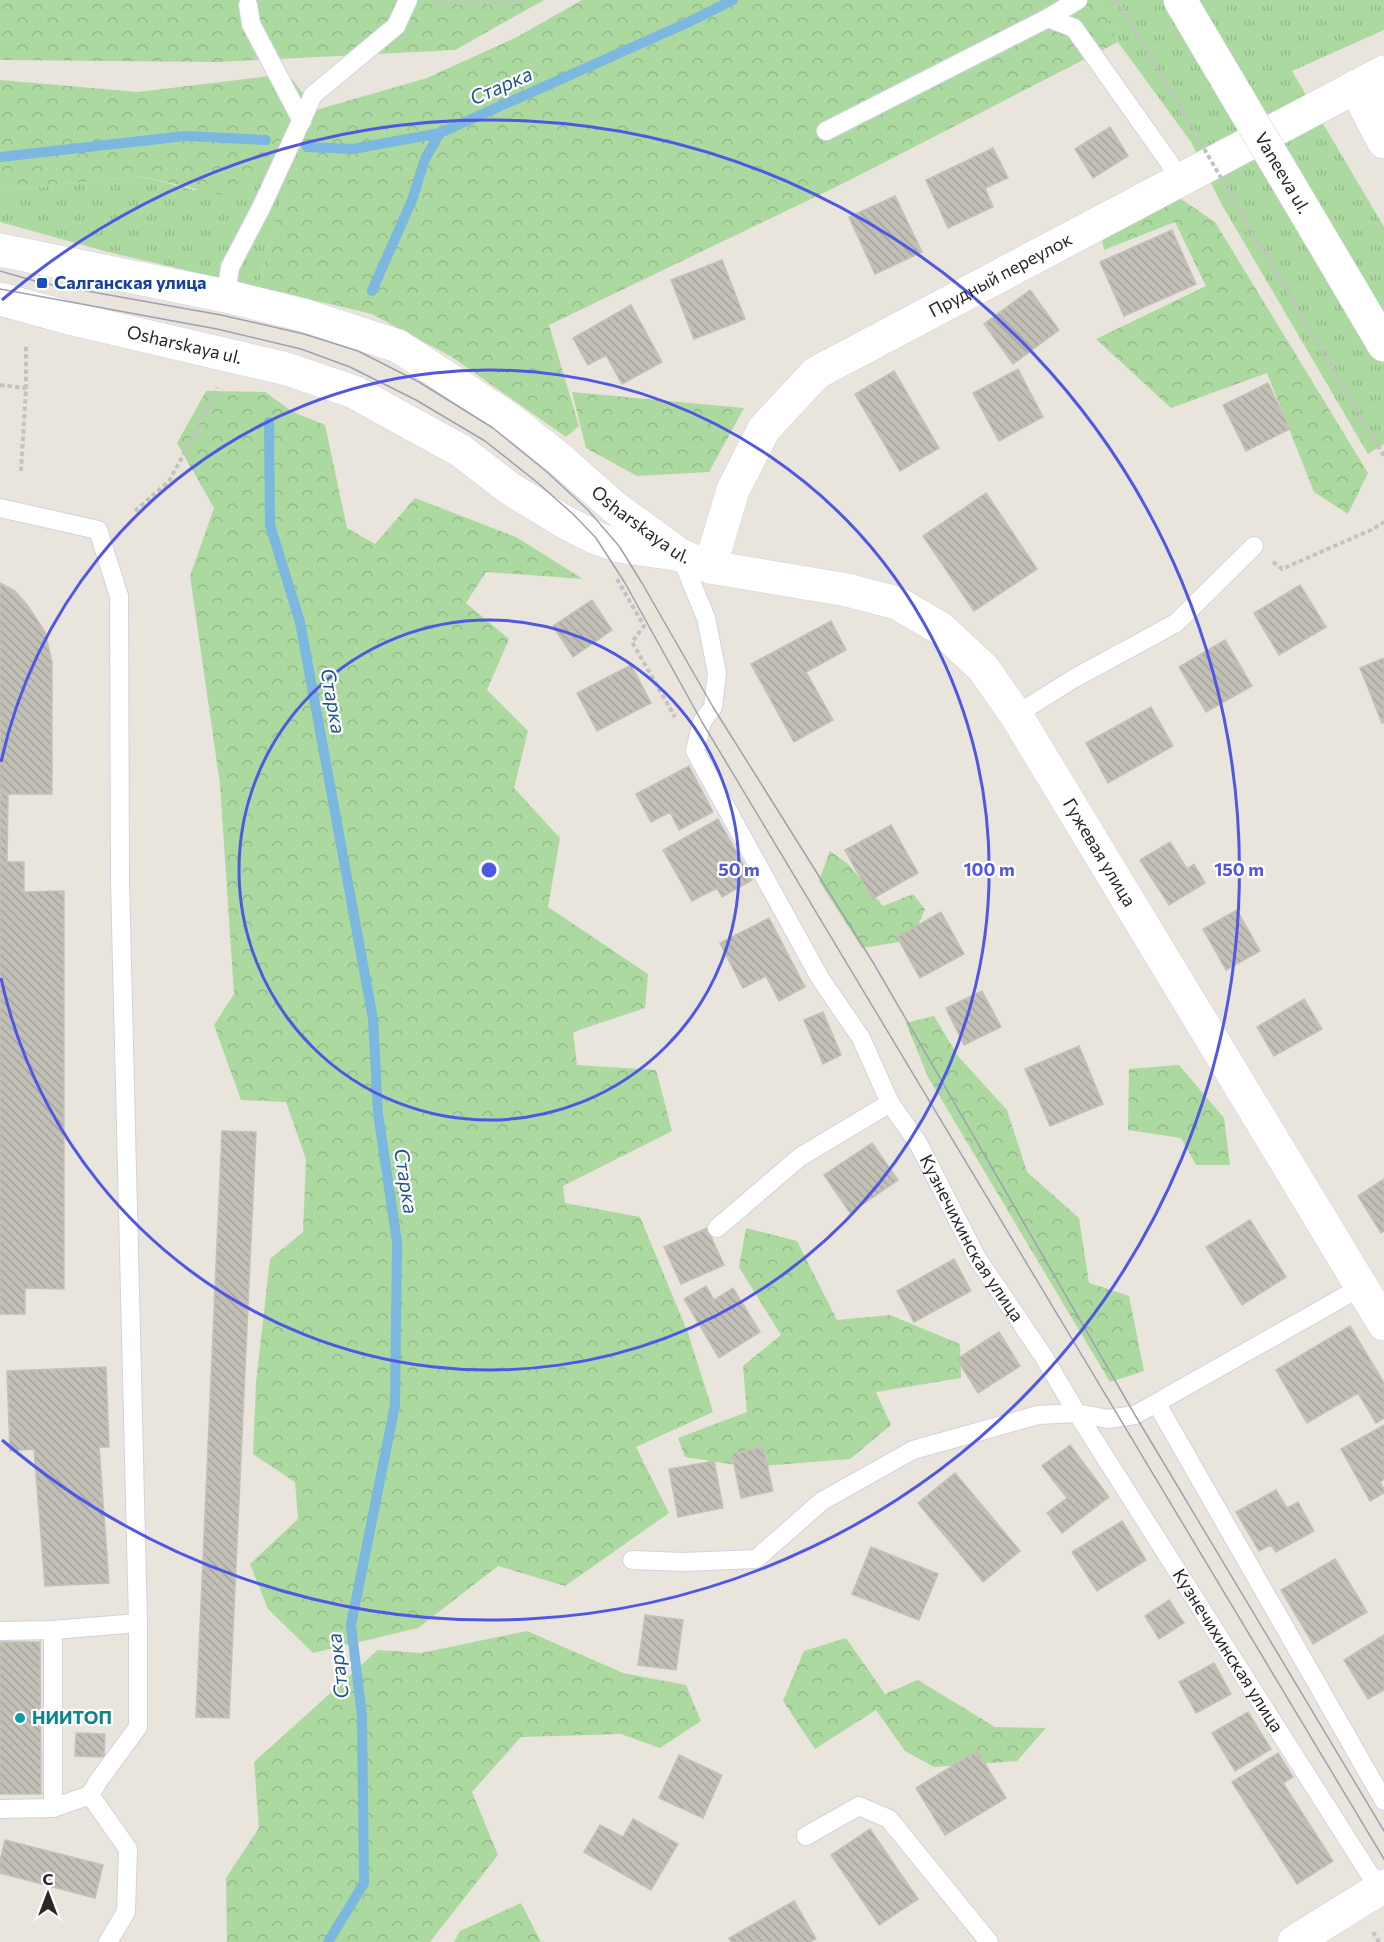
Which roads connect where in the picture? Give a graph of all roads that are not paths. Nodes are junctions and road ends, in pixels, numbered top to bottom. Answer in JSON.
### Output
{"nodes":[{"id":1,"x":408,"y":0,"type":"edge"},
{"id":2,"x":1078,"y":0,"type":"edge"},
{"id":3,"x":1180,"y":0,"type":"edge"},
{"id":4,"x":248,"y":5,"type":"dead end"},
{"id":5,"x":1048,"y":18,"type":"junction"},
{"id":6,"x":1384,"y":72,"type":"edge"},
{"id":7,"x":1367,"y":96,"type":"edge"},
{"id":8,"x":302,"y":121,"type":"junction"},
{"id":9,"x":826,"y":131,"type":"dead end"},
{"id":10,"x":1384,"y":142,"type":"edge"},
{"id":11,"x":1181,"y":179,"type":"junction"},
{"id":12,"x":0,"y":250,"type":"edge"},
{"id":13,"x":225,"y":296,"type":"junction"},
{"id":14,"x":0,"y":299,"type":"edge"},
{"id":15,"x":1384,"y":345,"type":"edge"},
{"id":16,"x":0,"y":508,"type":"edge"},
{"id":17,"x":1254,"y":546,"type":"road end"},
{"id":18,"x":680,"y":555,"type":"junction"},
{"id":19,"x":710,"y":567,"type":"junction"},
{"id":20,"x":1016,"y":715,"type":"junction"},
{"id":21,"x":890,"y":1102,"type":"junction"},
{"id":22,"x":717,"y":1228,"type":"dead end"},
{"id":23,"x":1372,"y":1285,"type":"edge"},
{"id":24,"x":1384,"y":1324,"type":"edge"},
{"id":25,"x":1157,"y":1404,"type":"junction"},
{"id":26,"x":1077,"y":1413,"type":"junction"},
{"id":27,"x":632,"y":1560,"type":"dead end"},
{"id":28,"x":138,"y":1623,"type":"junction"},
{"id":29,"x":53,"y":1630,"type":"junction"},
{"id":30,"x":0,"y":1631,"type":"edge"},
{"id":31,"x":90,"y":1795,"type":"junction"},
{"id":32,"x":1384,"y":1801,"type":"edge"},
{"id":33,"x":53,"y":1808,"type":"junction"},
{"id":34,"x":0,"y":1809,"type":"edge"},
{"id":35,"x":806,"y":1836,"type":"dead end"},
{"id":36,"x":1382,"y":1887,"type":"edge"},
{"id":37,"x":108,"y":1942,"type":"edge"},
{"id":38,"x":989,"y":1942,"type":"edge"},
{"id":39,"x":1294,"y":1942,"type":"edge"}],
"edges":[{"from":1,"to":8,"type":"lane"},
{"from":2,"to":5,"type":"lane"},
{"from":3,"to":15,"type":"street","name":"Vaneeva ul.","bridge":true},
{"from":4,"to":8,"type":"lane"},
{"from":5,"to":9,"type":"lane"},
{"from":5,"to":11,"type":"lane"},
{"from":6,"to":7,"type":"street","name":"Прудный переулок"},
{"from":7,"to":10,"type":"street"},
{"from":7,"to":11,"type":"street","name":"Прудный переулок"},
{"from":8,"to":13,"type":"lane"},
{"from":11,"to":19,"type":"street","name":"Прудный переулок"},
{"from":12,"to":13,"type":"street","name":"Osharskaya ul."},
{"from":13,"to":18,"type":"street","name":"Osharskaya ul."},
{"from":14,"to":18,"type":"street","name":"Osharskaya ul."},
{"from":16,"to":28,"type":"lane"},
{"from":17,"to":20,"type":"lane"},
{"from":18,"to":19,"type":"street","name":"Гужевая улица"},
{"from":18,"to":21,"type":"lane","name":"Кузнечихинская улица"},
{"from":19,"to":20,"type":"street","name":"Гужевая улица"},
{"from":20,"to":23,"type":"street","name":"Гужевая улица"},
{"from":21,"to":22,"type":"lane"},
{"from":21,"to":26,"type":"lane","name":"Кузнечихинская улица"},
{"from":23,"to":24,"type":"street","name":"Гужевая улица"},
{"from":23,"to":25,"type":"lane"},
{"from":25,"to":26,"type":"lane"},
{"from":25,"to":32,"type":"lane"},
{"from":26,"to":27,"type":"lane"},
{"from":26,"to":36,"type":"lane","name":"Кузнечихинская улица"},
{"from":28,"to":29,"type":"lane"},
{"from":28,"to":31,"type":"lane"},
{"from":29,"to":30,"type":"lane"},
{"from":29,"to":33,"type":"lane"},
{"from":31,"to":33,"type":"lane"},
{"from":31,"to":37,"type":"lane"},
{"from":33,"to":34,"type":"lane"},
{"from":35,"to":38,"type":"lane"},
{"from":36,"to":39,"type":"street"}]}
